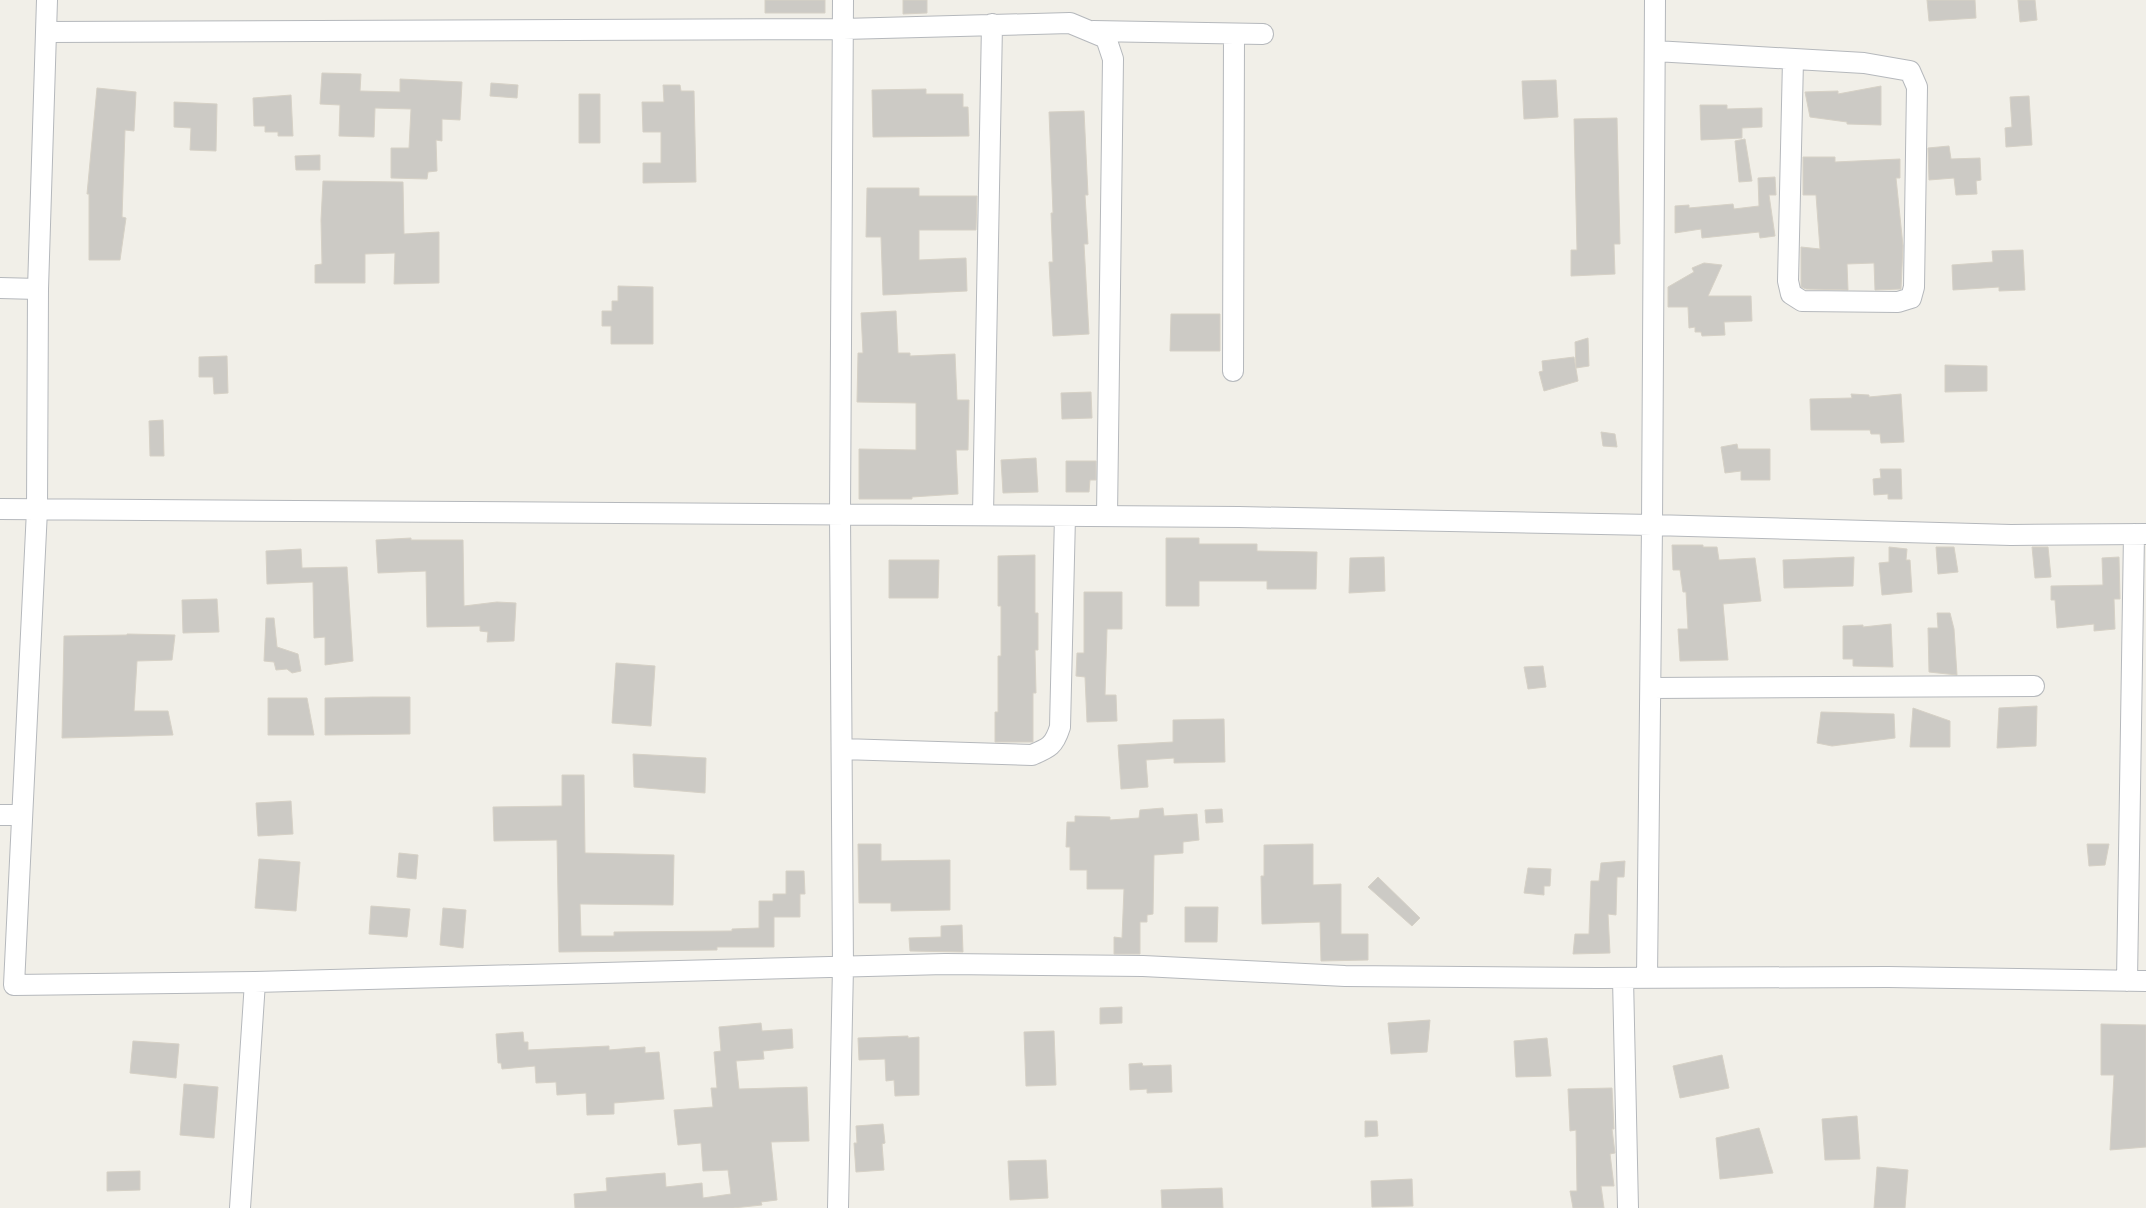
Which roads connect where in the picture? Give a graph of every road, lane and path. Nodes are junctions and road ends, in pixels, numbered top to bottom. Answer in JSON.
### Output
{"nodes":[{"id":1,"x":47,"y":0,"type":"edge"},
{"id":2,"x":843,"y":0,"type":"edge"},
{"id":3,"x":1655,"y":0,"type":"edge"},
{"id":4,"x":992,"y":24,"type":"junction"},
{"id":5,"x":843,"y":29,"type":"junction"},
{"id":6,"x":1091,"y":31,"type":"junction"},
{"id":7,"x":47,"y":32,"type":"junction"},
{"id":8,"x":1234,"y":34,"type":"junction"},
{"id":9,"x":1263,"y":34,"type":"dead end"},
{"id":10,"x":1655,"y":51,"type":"junction"},
{"id":11,"x":1793,"y":60,"type":"junction"},
{"id":12,"x":0,"y":288,"type":"edge"},
{"id":13,"x":38,"y":289,"type":"junction"},
{"id":14,"x":1233,"y":371,"type":"dead end"},
{"id":15,"x":0,"y":509,"type":"edge"},
{"id":16,"x":37,"y":510,"type":"junction"},
{"id":17,"x":840,"y":514,"type":"junction"},
{"id":18,"x":982,"y":515,"type":"junction"},
{"id":19,"x":1065,"y":516,"type":"junction"},
{"id":20,"x":1107,"y":516,"type":"junction"},
{"id":21,"x":1652,"y":525,"type":"junction"},
{"id":22,"x":2140,"y":534,"type":"edge"},
{"id":23,"x":2034,"y":686,"type":"dead end"},
{"id":24,"x":1651,"y":688,"type":"junction"},
{"id":25,"x":842,"y":749,"type":"junction"},
{"id":26,"x":0,"y":815,"type":"edge"},
{"id":27,"x":22,"y":816,"type":"junction"},
{"id":28,"x":843,"y":967,"type":"junction"},
{"id":29,"x":1623,"y":978,"type":"junction"},
{"id":30,"x":1647,"y":978,"type":"junction"},
{"id":31,"x":2136,"y":981,"type":"edge"},
{"id":32,"x":256,"y":982,"type":"junction"},
{"id":33,"x":7,"y":985,"type":"edge"},
{"id":34,"x":240,"y":1208,"type":"edge"},
{"id":35,"x":838,"y":1208,"type":"edge"},
{"id":36,"x":1628,"y":1208,"type":"edge"}],
"edges":[{"from":1,"to":7,"type":"street"},
{"from":2,"to":5,"type":"street"},
{"from":3,"to":10,"type":"street"},
{"from":4,"to":5,"type":"street"},
{"from":4,"to":6,"type":"street"},
{"from":4,"to":18,"type":"street"},
{"from":5,"to":7,"type":"street"},
{"from":5,"to":17,"type":"street"},
{"from":6,"to":8,"type":"street"},
{"from":6,"to":20,"type":"street"},
{"from":7,"to":13,"type":"street"},
{"from":8,"to":9,"type":"street"},
{"from":8,"to":14,"type":"street"},
{"from":10,"to":11,"type":"street"},
{"from":10,"to":21,"type":"street"},
{"from":11,"to":11,"type":"street"},
{"from":12,"to":13,"type":"street"},
{"from":13,"to":16,"type":"street"},
{"from":15,"to":16,"type":"street"},
{"from":16,"to":17,"type":"street"},
{"from":16,"to":27,"type":"street"},
{"from":17,"to":18,"type":"street"},
{"from":17,"to":25,"type":"street"},
{"from":18,"to":19,"type":"street"},
{"from":19,"to":20,"type":"street"},
{"from":19,"to":25,"type":"street"},
{"from":20,"to":21,"type":"street"},
{"from":21,"to":22,"type":"street"},
{"from":21,"to":24,"type":"street"},
{"from":22,"to":31,"type":"street"},
{"from":23,"to":24,"type":"street"},
{"from":24,"to":30,"type":"street"},
{"from":25,"to":28,"type":"street"},
{"from":26,"to":27,"type":"street"},
{"from":27,"to":33,"type":"street"},
{"from":28,"to":29,"type":"street"},
{"from":28,"to":32,"type":"street"},
{"from":28,"to":35,"type":"street"},
{"from":29,"to":30,"type":"street"},
{"from":29,"to":36,"type":"street"},
{"from":30,"to":31,"type":"street"},
{"from":32,"to":33,"type":"street"},
{"from":32,"to":34,"type":"street"}]}
